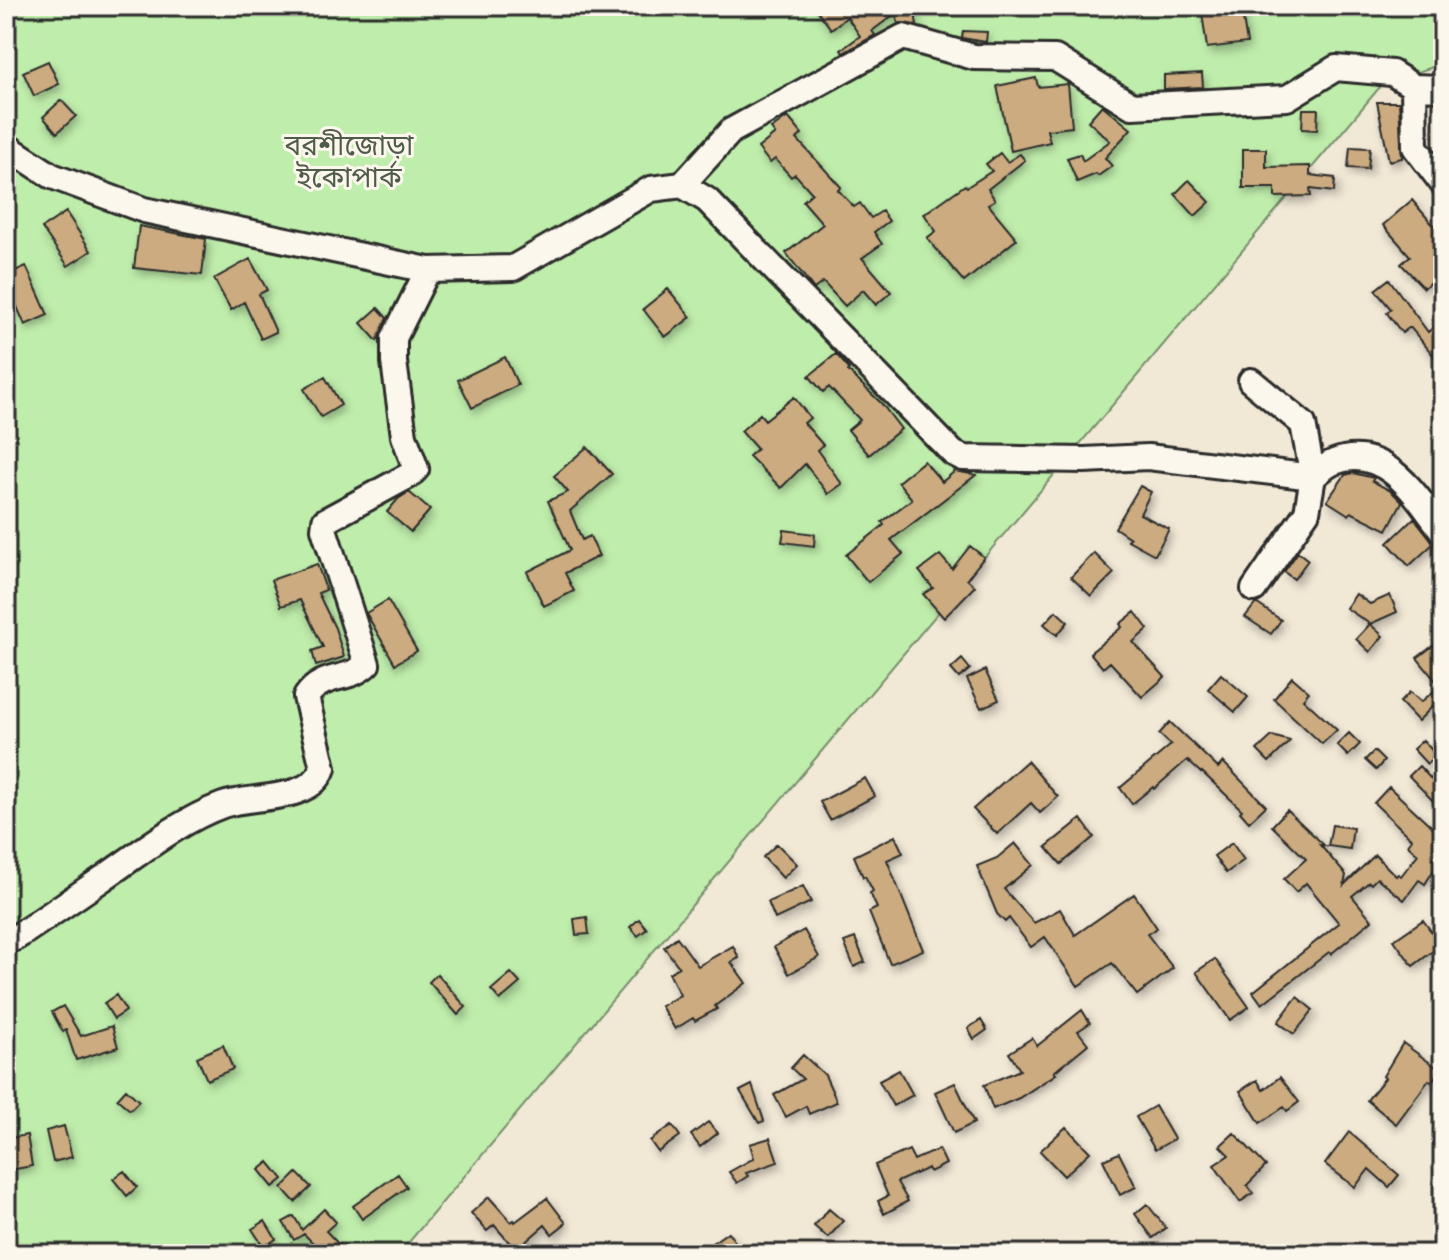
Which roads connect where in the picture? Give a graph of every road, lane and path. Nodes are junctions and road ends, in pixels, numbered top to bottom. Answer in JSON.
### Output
{"nodes":[{"id":1,"x":1414,"y":87,"type":"junction"},
{"id":2,"x":1443,"y":88,"type":"edge"},
{"id":3,"x":6,"y":146,"type":"edge"},
{"id":4,"x":1443,"y":184,"type":"edge"},
{"id":5,"x":682,"y":185,"type":"junction"},
{"id":6,"x":428,"y":270,"type":"junction"},
{"id":7,"x":1251,"y":381,"type":"dead end"},
{"id":8,"x":1313,"y":477,"type":"junction"},
{"id":9,"x":1443,"y":532,"type":"edge"},
{"id":10,"x":1254,"y":589,"type":"dead end"},
{"id":11,"x":9,"y":944,"type":"edge"}],
"edges":[{"from":1,"to":2,"type":"street"},
{"from":1,"to":4,"type":"street"},
{"from":1,"to":5,"type":"street"},
{"from":3,"to":6,"type":"street"},
{"from":5,"to":6,"type":"street"},
{"from":5,"to":8,"type":"street"},
{"from":6,"to":11,"type":"street"},
{"from":7,"to":8,"type":"street"},
{"from":8,"to":9,"type":"street"},
{"from":8,"to":10,"type":"street"}]}
